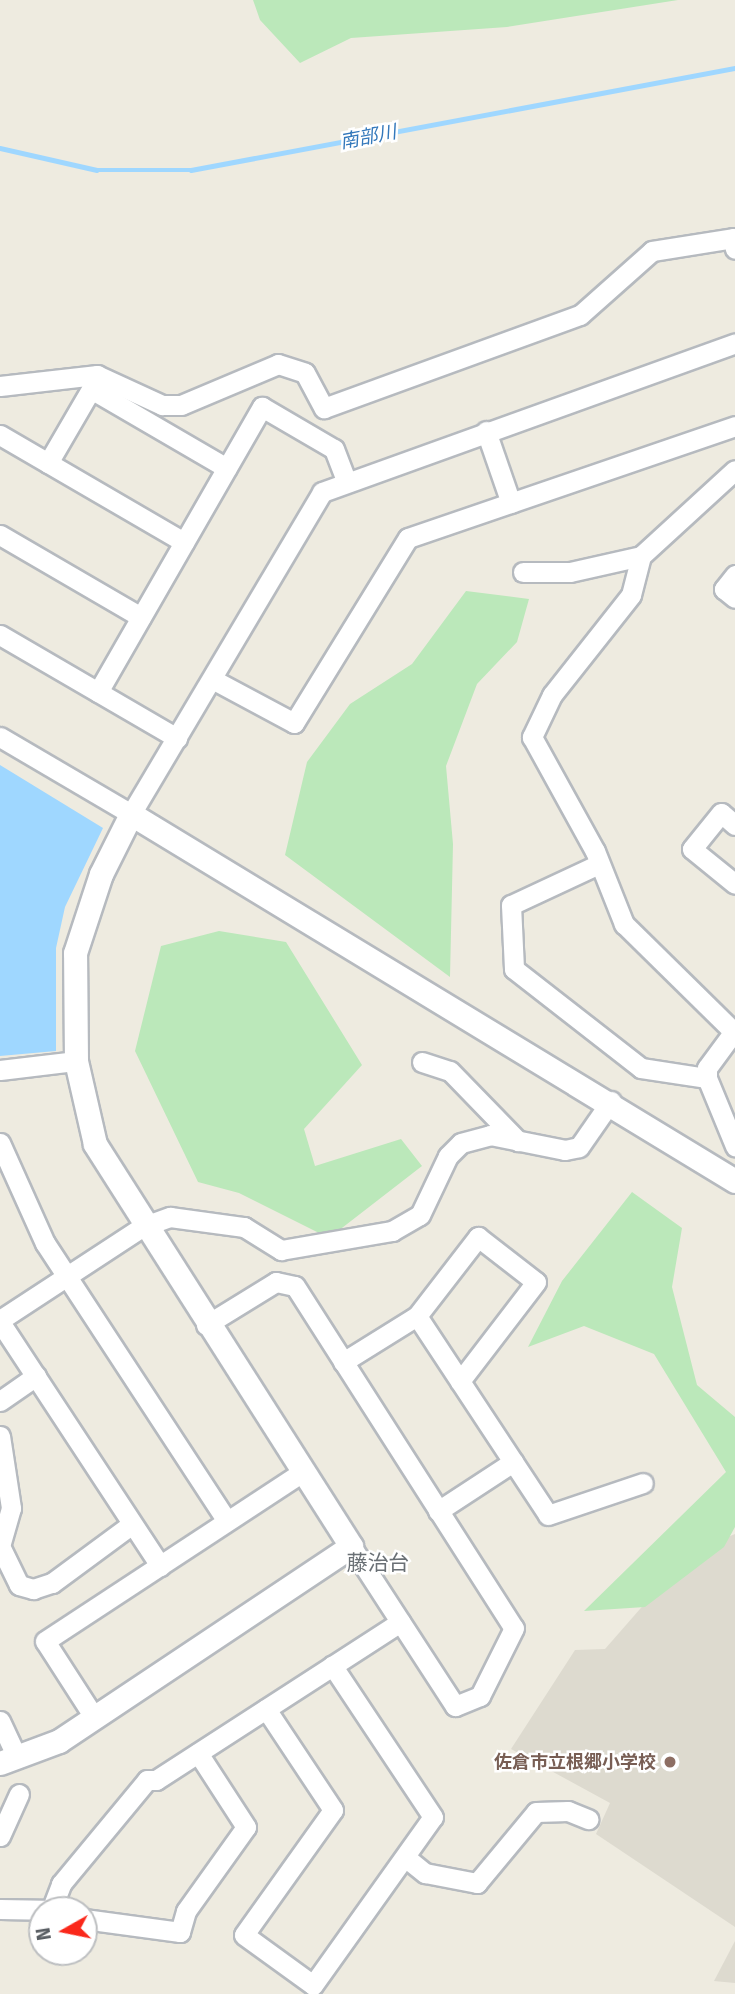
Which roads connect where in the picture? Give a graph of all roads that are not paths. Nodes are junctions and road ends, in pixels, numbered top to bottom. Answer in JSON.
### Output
{"nodes":[{"id":1,"x":734,"y":241,"type":"edge"},
{"id":2,"x":735,"y":343,"type":"edge"},
{"id":3,"x":0,"y":386,"type":"edge"},
{"id":4,"x":735,"y":426,"type":"edge"},
{"id":5,"x":486,"y":431,"type":"junction"},
{"id":6,"x":0,"y":435,"type":"edge"},
{"id":7,"x":48,"y":463,"type":"junction"},
{"id":8,"x":227,"y":468,"type":"junction"},
{"id":9,"x":735,"y":470,"type":"edge"},
{"id":10,"x":346,"y":481,"type":"junction"},
{"id":11,"x":510,"y":503,"type":"junction"},
{"id":12,"x":0,"y":535,"type":"edge"},
{"id":13,"x":184,"y":542,"type":"junction"},
{"id":14,"x":640,"y":556,"type":"junction"},
{"id":15,"x":523,"y":572,"type":"dead end"},
{"id":16,"x":735,"y":575,"type":"edge"},
{"id":17,"x":735,"y":598,"type":"edge"},
{"id":18,"x":141,"y":617,"type":"junction"},
{"id":19,"x":0,"y":635,"type":"edge"},
{"id":20,"x":212,"y":679,"type":"junction"},
{"id":21,"x":98,"y":692,"type":"junction"},
{"id":22,"x":0,"y":737,"type":"edge"},
{"id":23,"x":177,"y":738,"type":"junction"},
{"id":24,"x":131,"y":814,"type":"junction"},
{"id":25,"x":735,"y":825,"type":"edge"},
{"id":26,"x":598,"y":864,"type":"junction"},
{"id":27,"x":735,"y":884,"type":"edge"},
{"id":28,"x":734,"y":1030,"type":"edge"},
{"id":29,"x":76,"y":1061,"type":"junction"},
{"id":30,"x":422,"y":1062,"type":"dead end"},
{"id":31,"x":0,"y":1070,"type":"edge"},
{"id":32,"x":707,"y":1078,"type":"junction"},
{"id":33,"x":611,"y":1101,"type":"junction"},
{"id":34,"x":518,"y":1141,"type":"junction"},
{"id":35,"x":0,"y":1143,"type":"edge"},
{"id":36,"x":735,"y":1146,"type":"edge"},
{"id":37,"x":730,"y":1169,"type":"edge"},
{"id":38,"x":142,"y":1227,"type":"junction"},
{"id":39,"x":67,"y":1276,"type":"junction"},
{"id":40,"x":417,"y":1316,"type":"junction"},
{"id":41,"x":0,"y":1321,"type":"edge"},
{"id":42,"x":206,"y":1325,"type":"junction"},
{"id":43,"x":7,"y":1343,"type":"edge"},
{"id":44,"x":344,"y":1362,"type":"junction"},
{"id":45,"x":36,"y":1376,"type":"junction"},
{"id":46,"x":460,"y":1381,"type":"junction"},
{"id":47,"x":0,"y":1401,"type":"edge"},
{"id":48,"x":0,"y":1436,"type":"edge"},
{"id":49,"x":513,"y":1462,"type":"junction"},
{"id":50,"x":302,"y":1472,"type":"junction"},
{"id":51,"x":643,"y":1483,"type":"dead end"},
{"id":52,"x":438,"y":1511,"type":"junction"},
{"id":53,"x":227,"y":1521,"type":"junction"},
{"id":54,"x":132,"y":1524,"type":"junction"},
{"id":55,"x":351,"y":1546,"type":"junction"},
{"id":56,"x":160,"y":1566,"type":"junction"},
{"id":57,"x":400,"y":1622,"type":"junction"},
{"id":58,"x":332,"y":1665,"type":"junction"},
{"id":59,"x":266,"y":1709,"type":"junction"},
{"id":60,"x":94,"y":1717,"type":"junction"},
{"id":61,"x":0,"y":1721,"type":"edge"},
{"id":62,"x":198,"y":1753,"type":"junction"},
{"id":63,"x":9,"y":1760,"type":"edge"},
{"id":64,"x":19,"y":1794,"type":"dead end"},
{"id":65,"x":589,"y":1819,"type":"dead end"},
{"id":66,"x":0,"y":1836,"type":"edge"},
{"id":67,"x":405,"y":1857,"type":"junction"},
{"id":68,"x":58,"y":1896,"type":"edge"},
{"id":69,"x":0,"y":1909,"type":"edge"},
{"id":70,"x":28,"y":1909,"type":"edge"},
{"id":71,"x":98,"y":1921,"type":"edge"}],
"edges":[{"from":1,"to":3,"type":"street"},
{"from":2,"to":5,"type":"street"},
{"from":4,"to":11,"type":"street"},
{"from":5,"to":10,"type":"street"},
{"from":5,"to":11,"type":"street"},
{"from":6,"to":7,"type":"street"},
{"from":7,"to":8,"type":"street"},
{"from":7,"to":13,"type":"street"},
{"from":8,"to":10,"type":"street"},
{"from":8,"to":13,"type":"street"},
{"from":9,"to":14,"type":"street"},
{"from":10,"to":20,"type":"street"},
{"from":11,"to":20,"type":"street"},
{"from":12,"to":18,"type":"street"},
{"from":13,"to":18,"type":"street"},
{"from":14,"to":15,"type":"street"},
{"from":14,"to":26,"type":"street"},
{"from":16,"to":17,"type":"street"},
{"from":18,"to":21,"type":"street"},
{"from":19,"to":21,"type":"street"},
{"from":20,"to":23,"type":"street"},
{"from":21,"to":23,"type":"street"},
{"from":22,"to":24,"type":"street"},
{"from":23,"to":24,"type":"street"},
{"from":24,"to":29,"type":"street"},
{"from":24,"to":33,"type":"street"},
{"from":25,"to":27,"type":"street"},
{"from":26,"to":28,"type":"street"},
{"from":26,"to":32,"type":"street"},
{"from":28,"to":32,"type":"street"},
{"from":29,"to":31,"type":"street"},
{"from":29,"to":38,"type":"street"},
{"from":30,"to":34,"type":"street"},
{"from":32,"to":36,"type":"street"},
{"from":33,"to":34,"type":"street"},
{"from":33,"to":37,"type":"street"},
{"from":34,"to":38,"type":"street"},
{"from":35,"to":39,"type":"street"},
{"from":38,"to":39,"type":"street"},
{"from":38,"to":42,"type":"street"},
{"from":39,"to":41,"type":"street"},
{"from":39,"to":53,"type":"street"},
{"from":40,"to":44,"type":"street"},
{"from":40,"to":46,"type":"street"},
{"from":40,"to":46,"type":"street"},
{"from":41,"to":43,"type":"street"},
{"from":42,"to":44,"type":"street"},
{"from":42,"to":50,"type":"street"},
{"from":43,"to":45,"type":"street"},
{"from":44,"to":52,"type":"street"},
{"from":45,"to":47,"type":"street"},
{"from":45,"to":54,"type":"street"},
{"from":46,"to":49,"type":"street"},
{"from":48,"to":54,"type":"street"},
{"from":49,"to":51,"type":"street"},
{"from":49,"to":52,"type":"street"},
{"from":50,"to":53,"type":"street"},
{"from":50,"to":55,"type":"street"},
{"from":52,"to":57,"type":"street"},
{"from":53,"to":56,"type":"street"},
{"from":54,"to":56,"type":"street"},
{"from":55,"to":57,"type":"street"},
{"from":55,"to":60,"type":"street"},
{"from":56,"to":60,"type":"street"},
{"from":57,"to":58,"type":"street"},
{"from":58,"to":59,"type":"street"},
{"from":58,"to":67,"type":"street"},
{"from":59,"to":62,"type":"street"},
{"from":59,"to":67,"type":"street"},
{"from":60,"to":63,"type":"street"},
{"from":61,"to":63,"type":"street"},
{"from":62,"to":68,"type":"street"},
{"from":62,"to":71,"type":"street"},
{"from":64,"to":66,"type":"street"},
{"from":65,"to":67,"type":"street"},
{"from":69,"to":70,"type":"street"}]}
